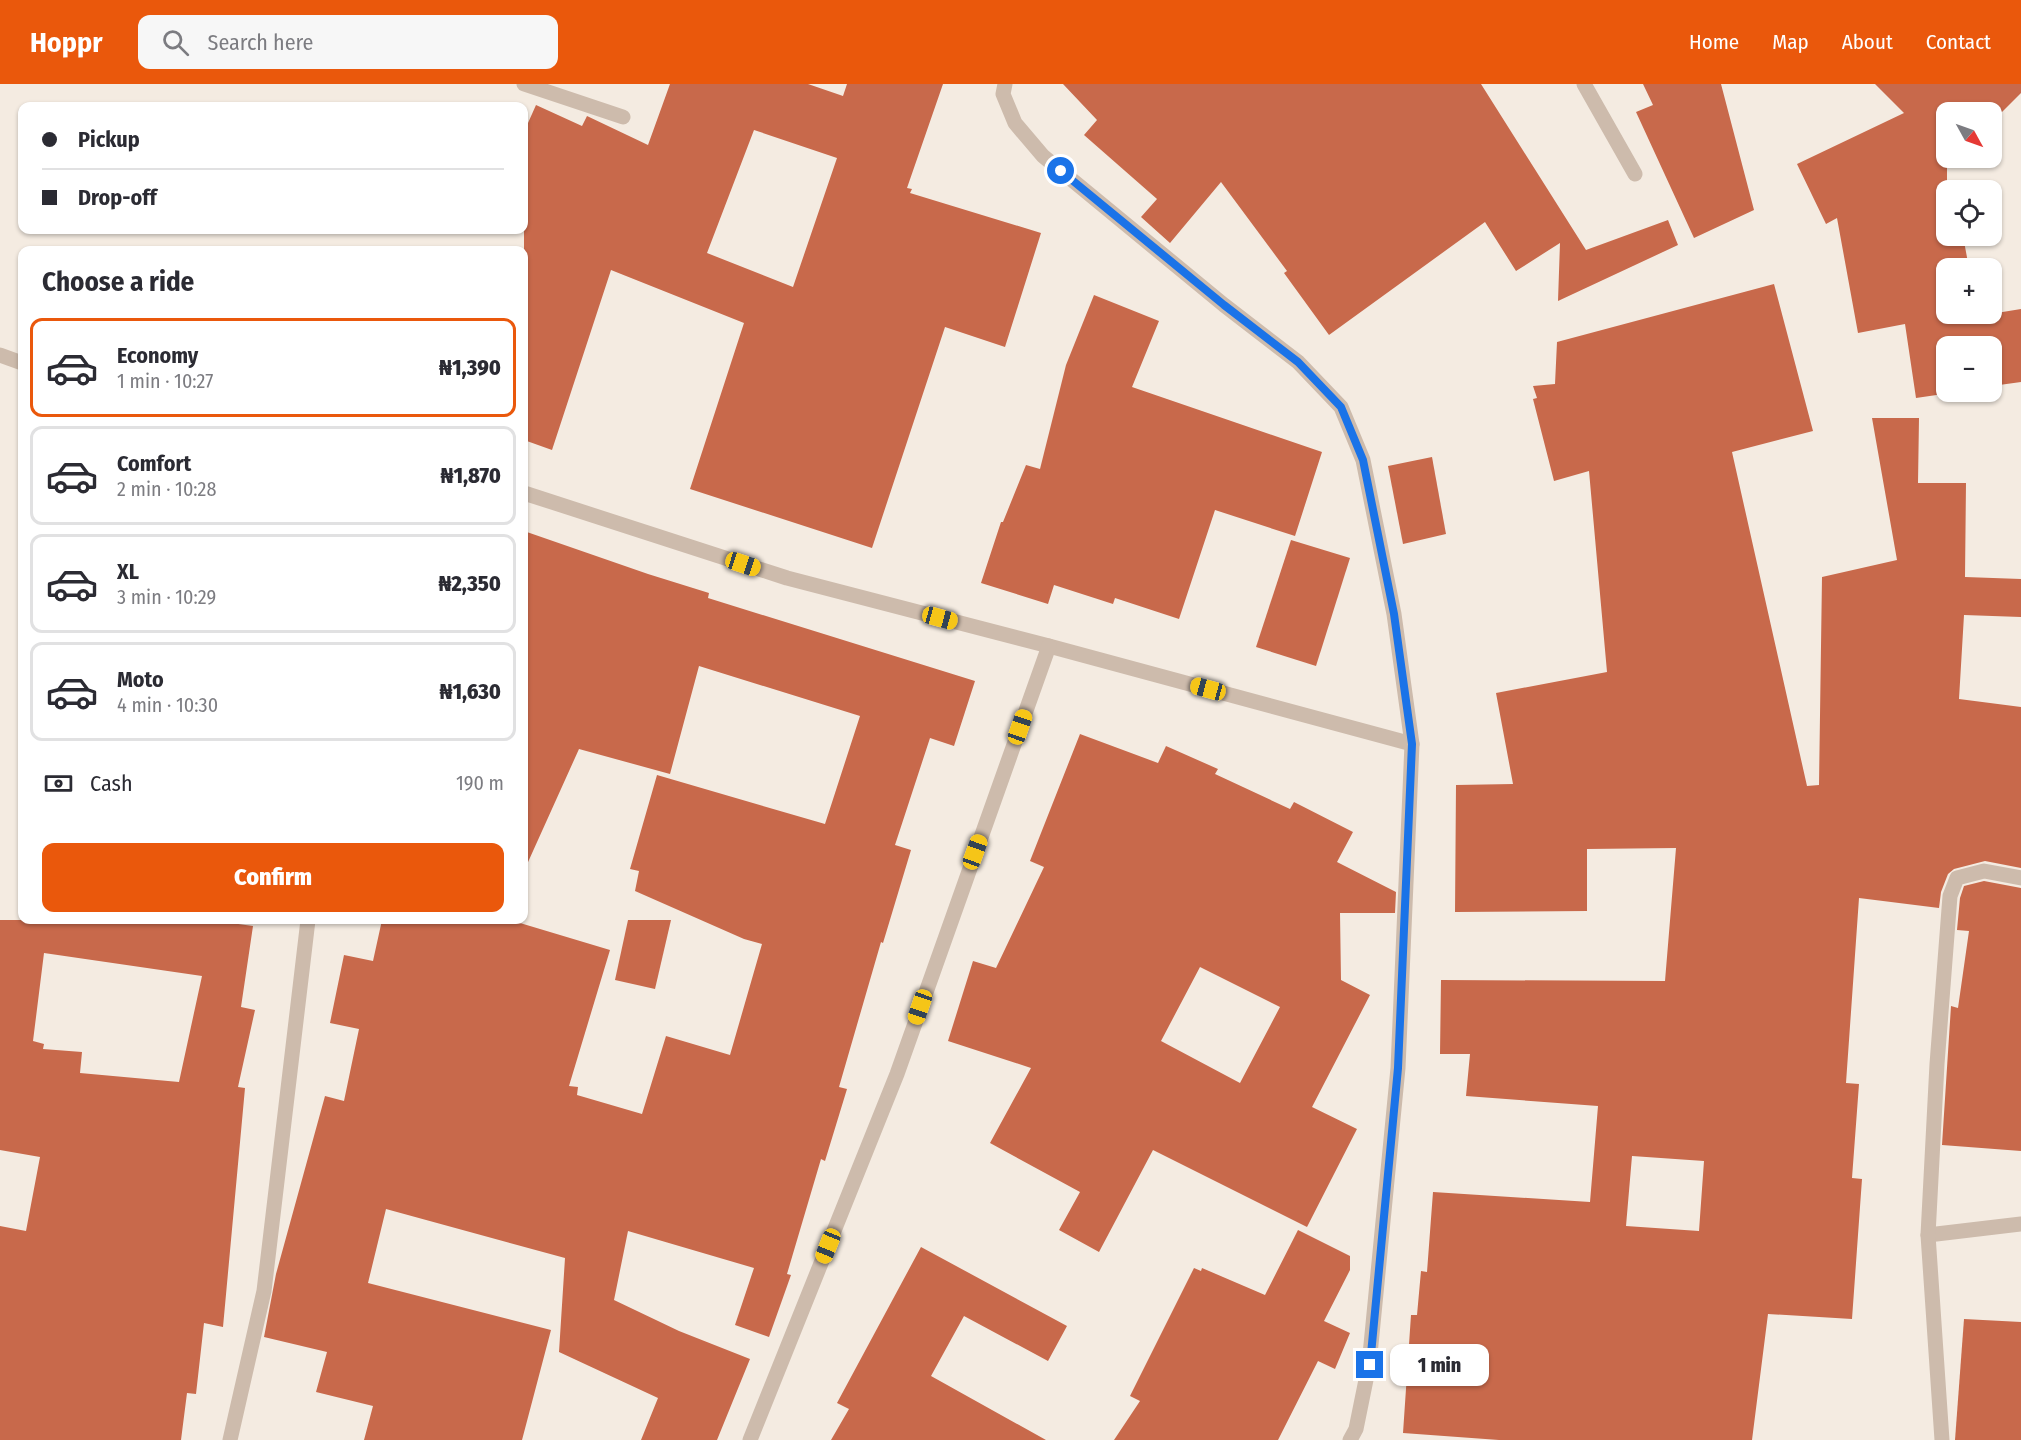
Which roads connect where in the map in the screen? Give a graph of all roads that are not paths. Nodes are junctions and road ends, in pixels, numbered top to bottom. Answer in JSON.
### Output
{"nodes":[{"id":1,"x":524,"y":84,"type":"edge"},
{"id":2,"x":1005,"y":84,"type":"edge"},
{"id":3,"x":1584,"y":84,"type":"edge"},
{"id":4,"x":623,"y":117,"type":"dead end"},
{"id":5,"x":1635,"y":174,"type":"dead end"},
{"id":6,"x":0,"y":355,"type":"edge"},
{"id":7,"x":18,"y":362,"type":"edge"},
{"id":8,"x":528,"y":494,"type":"edge"},
{"id":9,"x":1049,"y":646,"type":"junction"},
{"id":10,"x":1412,"y":744,"type":"junction"},
{"id":11,"x":2021,"y":878,"type":"edge"},
{"id":12,"x":308,"y":924,"type":"edge"},
{"id":13,"x":2021,"y":1224,"type":"edge"},
{"id":14,"x":1928,"y":1235,"type":"junction"},
{"id":15,"x":230,"y":1440,"type":"edge"},
{"id":16,"x":750,"y":1440,"type":"edge"},
{"id":17,"x":1350,"y":1440,"type":"edge"},
{"id":18,"x":1942,"y":1440,"type":"edge"}],
"edges":[{"from":1,"to":4,"type":"street"},
{"from":2,"to":10,"type":"street"},
{"from":3,"to":5,"type":"street"},
{"from":6,"to":7,"type":"street"},
{"from":8,"to":9,"type":"street"},
{"from":9,"to":10,"type":"street"},
{"from":9,"to":16,"type":"street"},
{"from":10,"to":17,"type":"street"},
{"from":11,"to":14,"type":"street"},
{"from":12,"to":15,"type":"street"},
{"from":13,"to":14,"type":"street"},
{"from":14,"to":18,"type":"street"}]}
